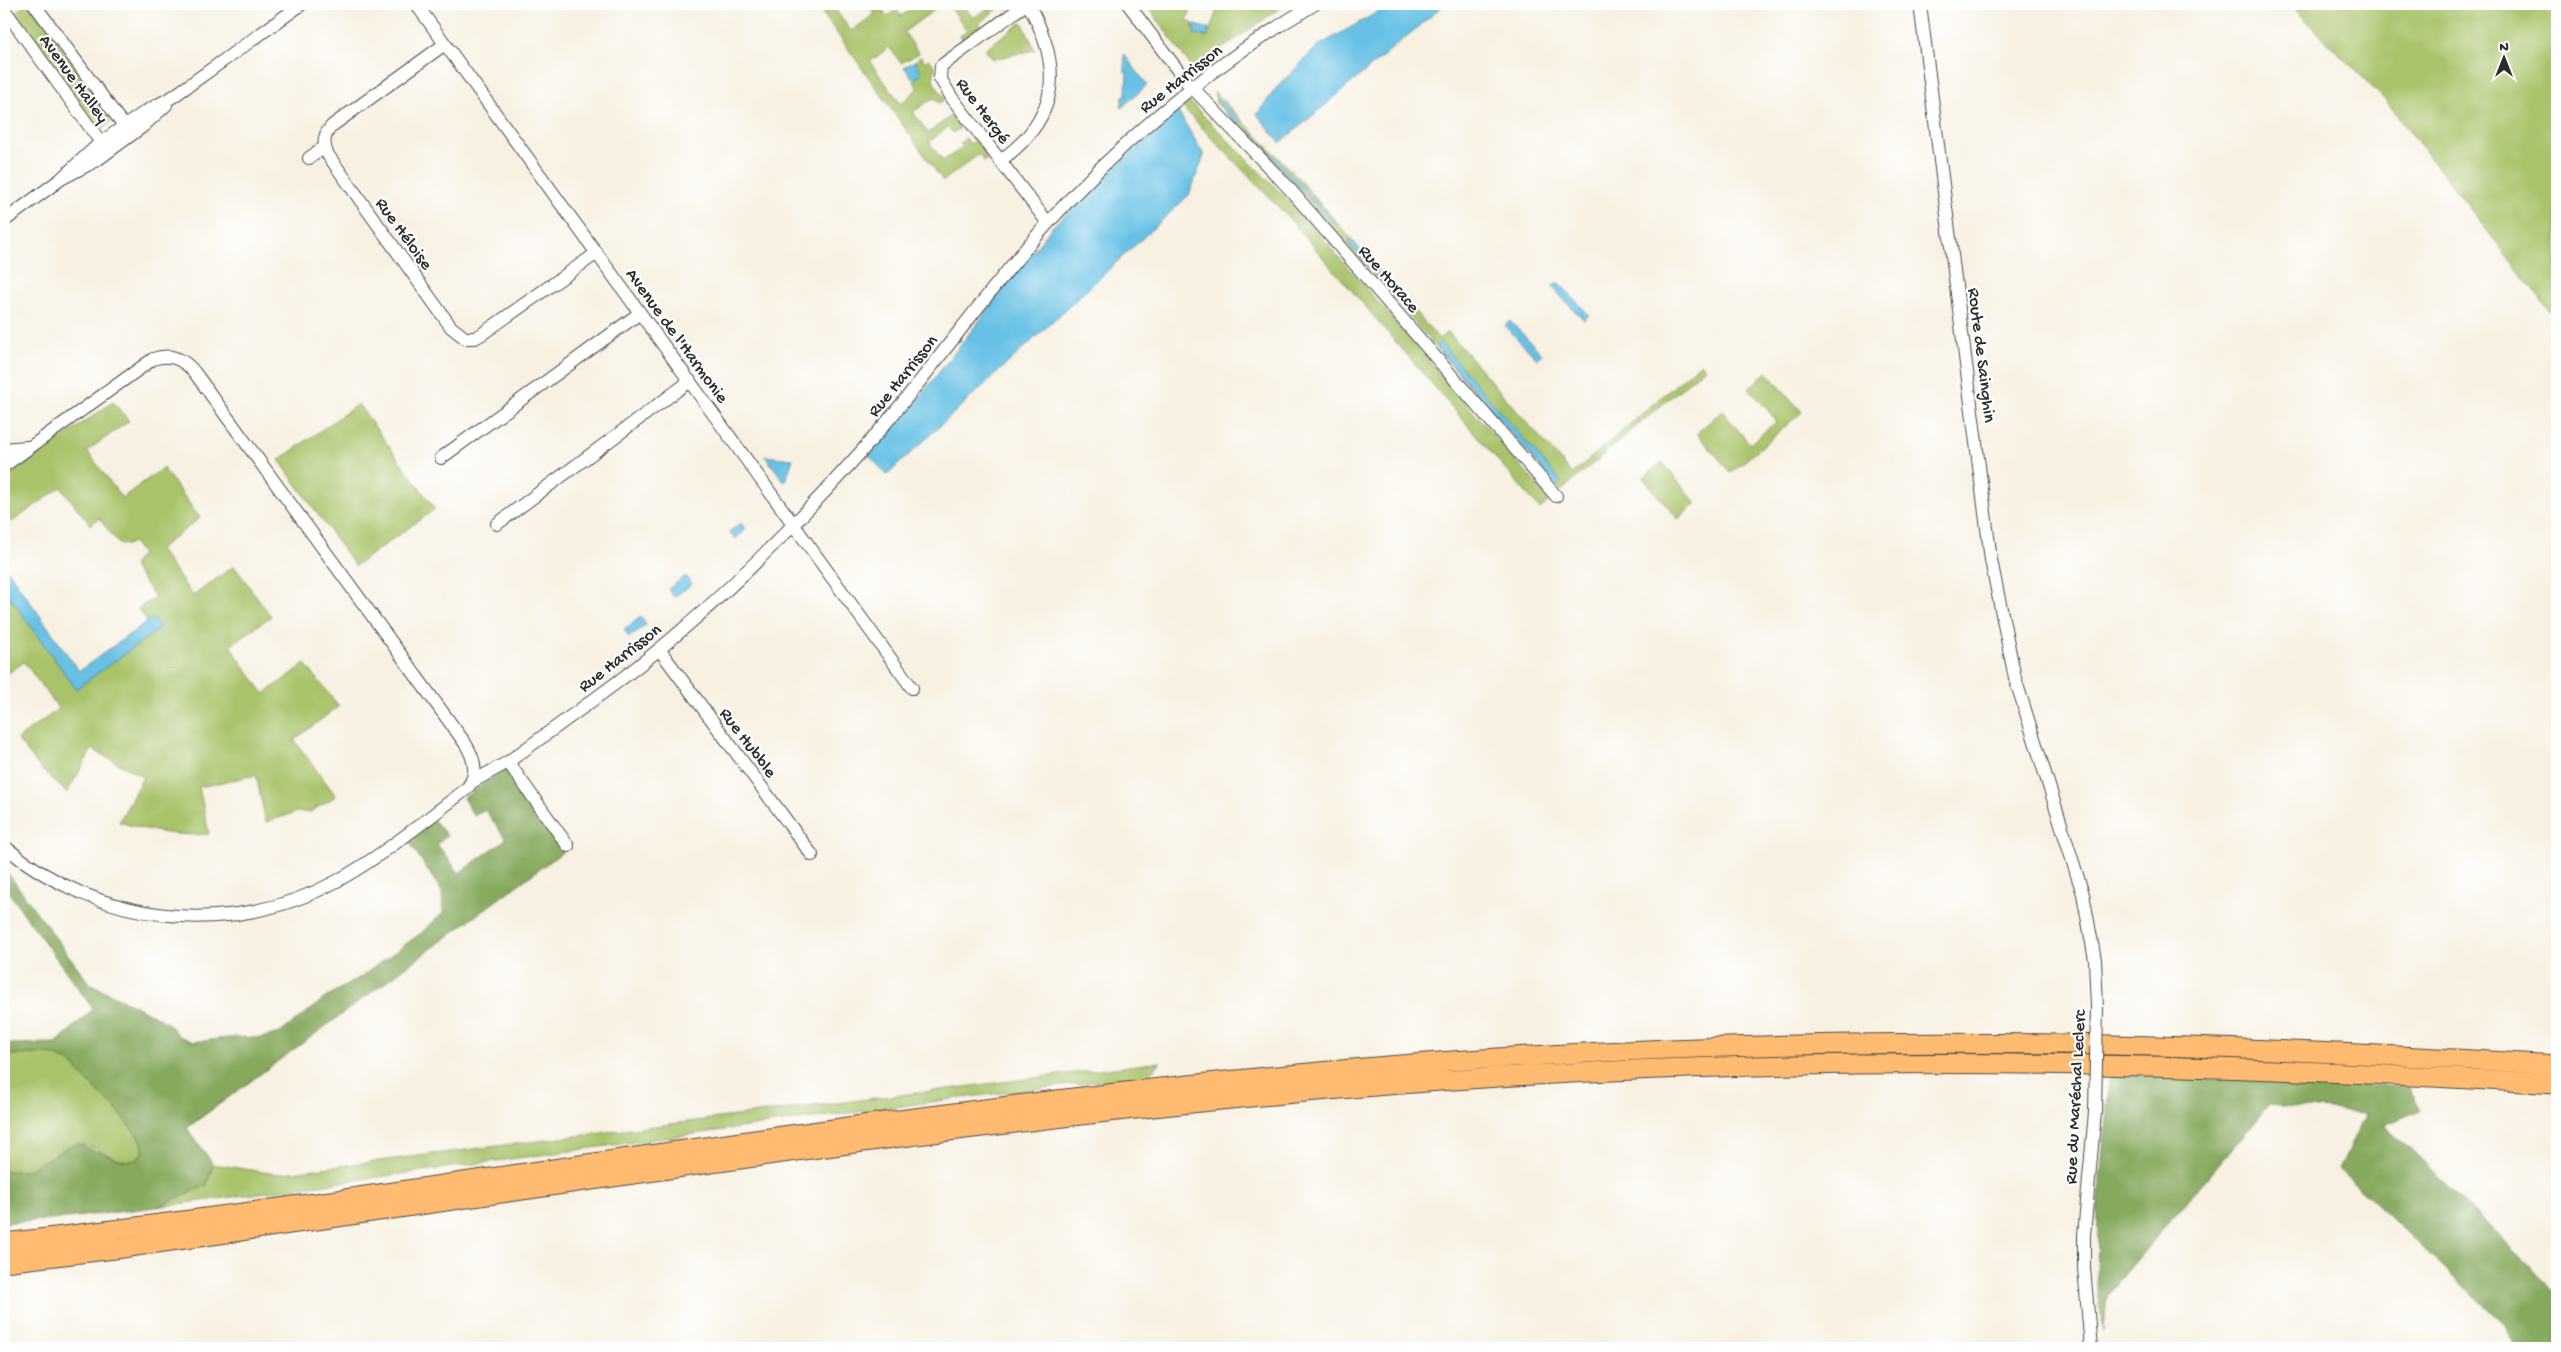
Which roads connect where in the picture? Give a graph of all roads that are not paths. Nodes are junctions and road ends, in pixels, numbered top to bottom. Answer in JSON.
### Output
{"nodes":[{"id":1,"x":34,"y":4,"type":"edge"},
{"id":2,"x":302,"y":4,"type":"edge"},
{"id":3,"x":416,"y":4,"type":"edge"},
{"id":4,"x":1027,"y":4,"type":"edge"},
{"id":5,"x":1128,"y":4,"type":"edge"},
{"id":6,"x":1315,"y":4,"type":"edge"},
{"id":7,"x":1920,"y":4,"type":"edge"},
{"id":8,"x":4,"y":9,"type":"edge"},
{"id":9,"x":445,"y":44,"type":"junction"},
{"id":10,"x":1192,"y":88,"type":"junction"},
{"id":11,"x":174,"y":96,"type":"junction"},
{"id":12,"x":124,"y":126,"type":"junction"},
{"id":13,"x":124,"y":140,"type":"junction"},
{"id":14,"x":100,"y":143,"type":"junction"},
{"id":15,"x":325,"y":147,"type":"junction"},
{"id":16,"x":112,"y":148,"type":"junction"},
{"id":17,"x":309,"y":158,"type":"dead end"},
{"id":18,"x":1000,"y":161,"type":"junction"},
{"id":19,"x":61,"y":179,"type":"junction"},
{"id":20,"x":4,"y":220,"type":"edge"},
{"id":21,"x":1048,"y":223,"type":"junction"},
{"id":22,"x":597,"y":253,"type":"junction"},
{"id":23,"x":640,"y":313,"type":"junction"},
{"id":24,"x":690,"y":382,"type":"junction"},
{"id":25,"x":38,"y":442,"type":"junction"},
{"id":26,"x":4,"y":449,"type":"edge"},
{"id":27,"x":441,"y":458,"type":"dead end"},
{"id":28,"x":4,"y":466,"type":"edge"},
{"id":29,"x":1556,"y":496,"type":"dead end"},
{"id":30,"x":793,"y":523,"type":"junction"},
{"id":31,"x":497,"y":524,"type":"dead end"},
{"id":32,"x":659,"y":649,"type":"junction"},
{"id":33,"x":912,"y":688,"type":"dead end"},
{"id":34,"x":2023,"y":708,"type":"joint"},
{"id":35,"x":508,"y":762,"type":"junction"},
{"id":36,"x":472,"y":782,"type":"junction"},
{"id":37,"x":4,"y":846,"type":"edge"},
{"id":38,"x":568,"y":846,"type":"dead end"},
{"id":39,"x":812,"y":855,"type":"dead end"},
{"id":40,"x":2557,"y":1065,"type":"edge"},
{"id":41,"x":2557,"y":1084,"type":"edge"},
{"id":42,"x":119,"y":1229,"type":"junction"},
{"id":43,"x":4,"y":1236,"type":"edge"},
{"id":44,"x":4,"y":1243,"type":"edge"},
{"id":45,"x":4,"y":1262,"type":"edge"},
{"id":46,"x":2092,"y":1348,"type":"edge"}],
"edges":[{"from":1,"to":12,"type":"street","name":"Avenue Halley"},
{"from":2,"to":11,"type":"street","name":"Avenue Halley"},
{"from":3,"to":9,"type":"street","name":"Avenue de l'Harmonie"},
{"from":4,"to":18,"type":"street","name":"Rue Hergé"},
{"from":4,"to":18,"type":"street","name":"Rue Hergé"},
{"from":5,"to":10,"type":"street","name":"Rue Horace"},
{"from":6,"to":10,"type":"street","name":"Rue Harrisson"},
{"from":7,"to":34,"type":"street","name":"Route de Sainghin"},
{"from":8,"to":14,"type":"street","name":"Avenue Halley"},
{"from":9,"to":15,"type":"street"},
{"from":9,"to":22,"type":"street","name":"Avenue de l'Harmonie"},
{"from":10,"to":21,"type":"street","name":"Rue Harrisson"},
{"from":10,"to":29,"type":"street","name":"Rue Horace"},
{"from":11,"to":12,"type":"street","name":"Avenue Halley"},
{"from":11,"to":13,"type":"street","name":"Avenue Halley"},
{"from":12,"to":13,"type":"street","name":"Avenue Halley"},
{"from":12,"to":14,"type":"street","name":"Avenue Halley"},
{"from":13,"to":16,"type":"street","name":"Avenue Halley"},
{"from":14,"to":16,"type":"street","name":"Avenue Halley"},
{"from":14,"to":19,"type":"street","name":"Avenue Halley"},
{"from":15,"to":17,"type":"street"},
{"from":15,"to":22,"type":"street","name":"Rue Héloise"},
{"from":16,"to":19,"type":"street","name":"Avenue Halley"},
{"from":18,"to":21,"type":"street","name":"Rue Hergé"},
{"from":19,"to":20,"type":"street","name":"Avenue Halley"},
{"from":21,"to":30,"type":"street","name":"Rue Harrisson"},
{"from":22,"to":23,"type":"street","name":"Avenue de l'Harmonie"},
{"from":23,"to":24,"type":"street","name":"Avenue de l'Harmonie"},
{"from":23,"to":27,"type":"street"},
{"from":24,"to":30,"type":"street","name":"Avenue de l'Harmonie"},
{"from":24,"to":31,"type":"street"},
{"from":25,"to":26,"type":"street"},
{"from":25,"to":28,"type":"street"},
{"from":25,"to":36,"type":"street"},
{"from":30,"to":32,"type":"street","name":"Rue Harrisson"},
{"from":30,"to":33,"type":"street","name":"Avenue de l'Harmonie"},
{"from":32,"to":35,"type":"street","name":"Rue Harrisson"},
{"from":32,"to":39,"type":"street","name":"Rue Hubble"},
{"from":34,"to":46,"type":"street","name":"Rue du Maréchal Leclerc","bridge":true},
{"from":35,"to":36,"type":"street","name":"Rue Harrisson"},
{"from":35,"to":38,"type":"street"},
{"from":36,"to":37,"type":"street","name":"Rue Harrisson"},
{"from":40,"to":42,"type":"highway"},
{"from":41,"to":45,"type":"highway"},
{"from":42,"to":43,"type":"highway"},
{"from":42,"to":44,"type":"highway"}]}
